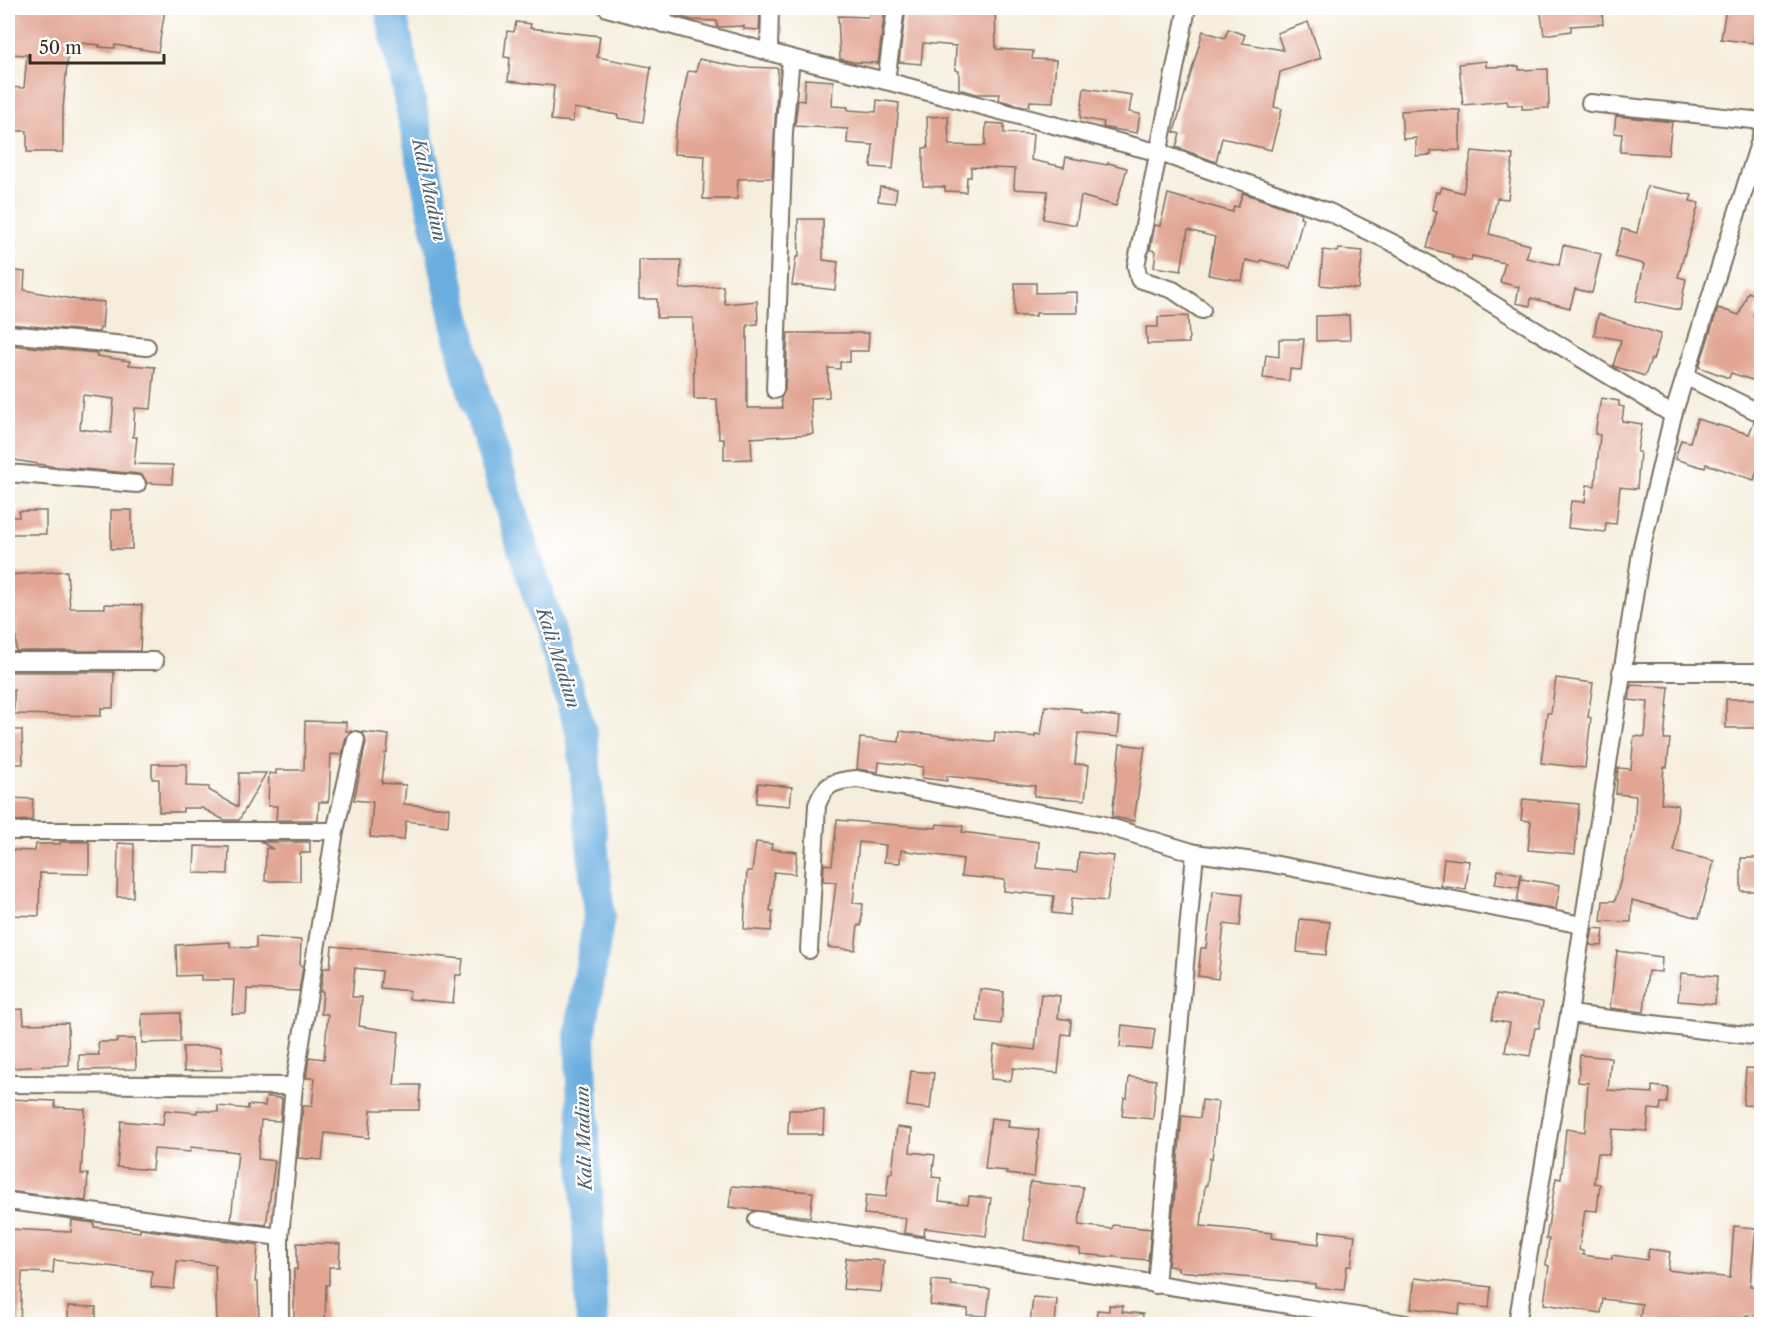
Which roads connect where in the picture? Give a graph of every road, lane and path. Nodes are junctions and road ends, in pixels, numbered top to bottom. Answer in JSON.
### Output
{"nodes":[{"id":1,"x":607,"y":8,"type":"edge"},
{"id":2,"x":770,"y":8,"type":"edge"},
{"id":3,"x":896,"y":8,"type":"edge"},
{"id":4,"x":1188,"y":8,"type":"edge"},
{"id":5,"x":664,"y":16,"type":"edge"},
{"id":6,"x":769,"y":52,"type":"junction"},
{"id":7,"x":791,"y":58,"type":"junction"},
{"id":8,"x":886,"y":81,"type":"junction"},
{"id":9,"x":1590,"y":103,"type":"dead end"},
{"id":10,"x":1761,"y":121,"type":"edge"},
{"id":11,"x":1761,"y":134,"type":"edge"},
{"id":12,"x":1160,"y":153,"type":"junction"},
{"id":13,"x":1202,"y":310,"type":"dead end"},
{"id":14,"x":8,"y":334,"type":"edge"},
{"id":15,"x":147,"y":347,"type":"dead end"},
{"id":16,"x":1685,"y":376,"type":"junction"},
{"id":17,"x":775,"y":390,"type":"dead end"},
{"id":18,"x":1761,"y":414,"type":"edge"},
{"id":19,"x":1673,"y":415,"type":"junction"},
{"id":20,"x":8,"y":473,"type":"edge"},
{"id":21,"x":137,"y":484,"type":"dead end"},
{"id":22,"x":8,"y":661,"type":"edge"},
{"id":23,"x":155,"y":661,"type":"dead end"},
{"id":24,"x":1621,"y":672,"type":"junction"},
{"id":25,"x":1761,"y":672,"type":"edge"},
{"id":26,"x":357,"y":740,"type":"dead end"},
{"id":27,"x":8,"y":831,"type":"edge"},
{"id":28,"x":335,"y":831,"type":"junction"},
{"id":29,"x":1195,"y":853,"type":"junction"},
{"id":30,"x":1582,"y":925,"type":"junction"},
{"id":31,"x":809,"y":950,"type":"dead end"},
{"id":32,"x":1569,"y":1014,"type":"junction"},
{"id":33,"x":1761,"y":1036,"type":"edge"},
{"id":34,"x":8,"y":1084,"type":"edge"},
{"id":35,"x":294,"y":1086,"type":"junction"},
{"id":36,"x":8,"y":1201,"type":"edge"},
{"id":37,"x":757,"y":1220,"type":"dead end"},
{"id":38,"x":280,"y":1237,"type":"junction"},
{"id":39,"x":1156,"y":1285,"type":"junction"},
{"id":40,"x":280,"y":1324,"type":"edge"},
{"id":41,"x":1407,"y":1324,"type":"edge"},
{"id":42,"x":1517,"y":1324,"type":"edge"}],
"edges":[{"from":1,"to":5,"type":"street"},
{"from":2,"to":6,"type":"street"},
{"from":3,"to":8,"type":"street"},
{"from":4,"to":12,"type":"street"},
{"from":5,"to":6,"type":"street"},
{"from":6,"to":7,"type":"street"},
{"from":7,"to":8,"type":"street"},
{"from":7,"to":17,"type":"street"},
{"from":8,"to":12,"type":"street"},
{"from":9,"to":10,"type":"street"},
{"from":11,"to":16,"type":"street"},
{"from":12,"to":13,"type":"street"},
{"from":12,"to":19,"type":"street"},
{"from":14,"to":15,"type":"street"},
{"from":16,"to":18,"type":"street"},
{"from":16,"to":19,"type":"street"},
{"from":19,"to":24,"type":"street"},
{"from":20,"to":21,"type":"street"},
{"from":22,"to":23,"type":"street"},
{"from":24,"to":25,"type":"street"},
{"from":24,"to":30,"type":"street"},
{"from":26,"to":28,"type":"street"},
{"from":27,"to":28,"type":"street"},
{"from":28,"to":35,"type":"street"},
{"from":29,"to":30,"type":"street"},
{"from":29,"to":31,"type":"street"},
{"from":29,"to":39,"type":"street"},
{"from":30,"to":32,"type":"street"},
{"from":32,"to":33,"type":"street"},
{"from":32,"to":42,"type":"street"},
{"from":34,"to":35,"type":"street"},
{"from":35,"to":38,"type":"street"},
{"from":36,"to":38,"type":"street"},
{"from":37,"to":39,"type":"street"},
{"from":38,"to":40,"type":"street"},
{"from":39,"to":41,"type":"street"}]}
